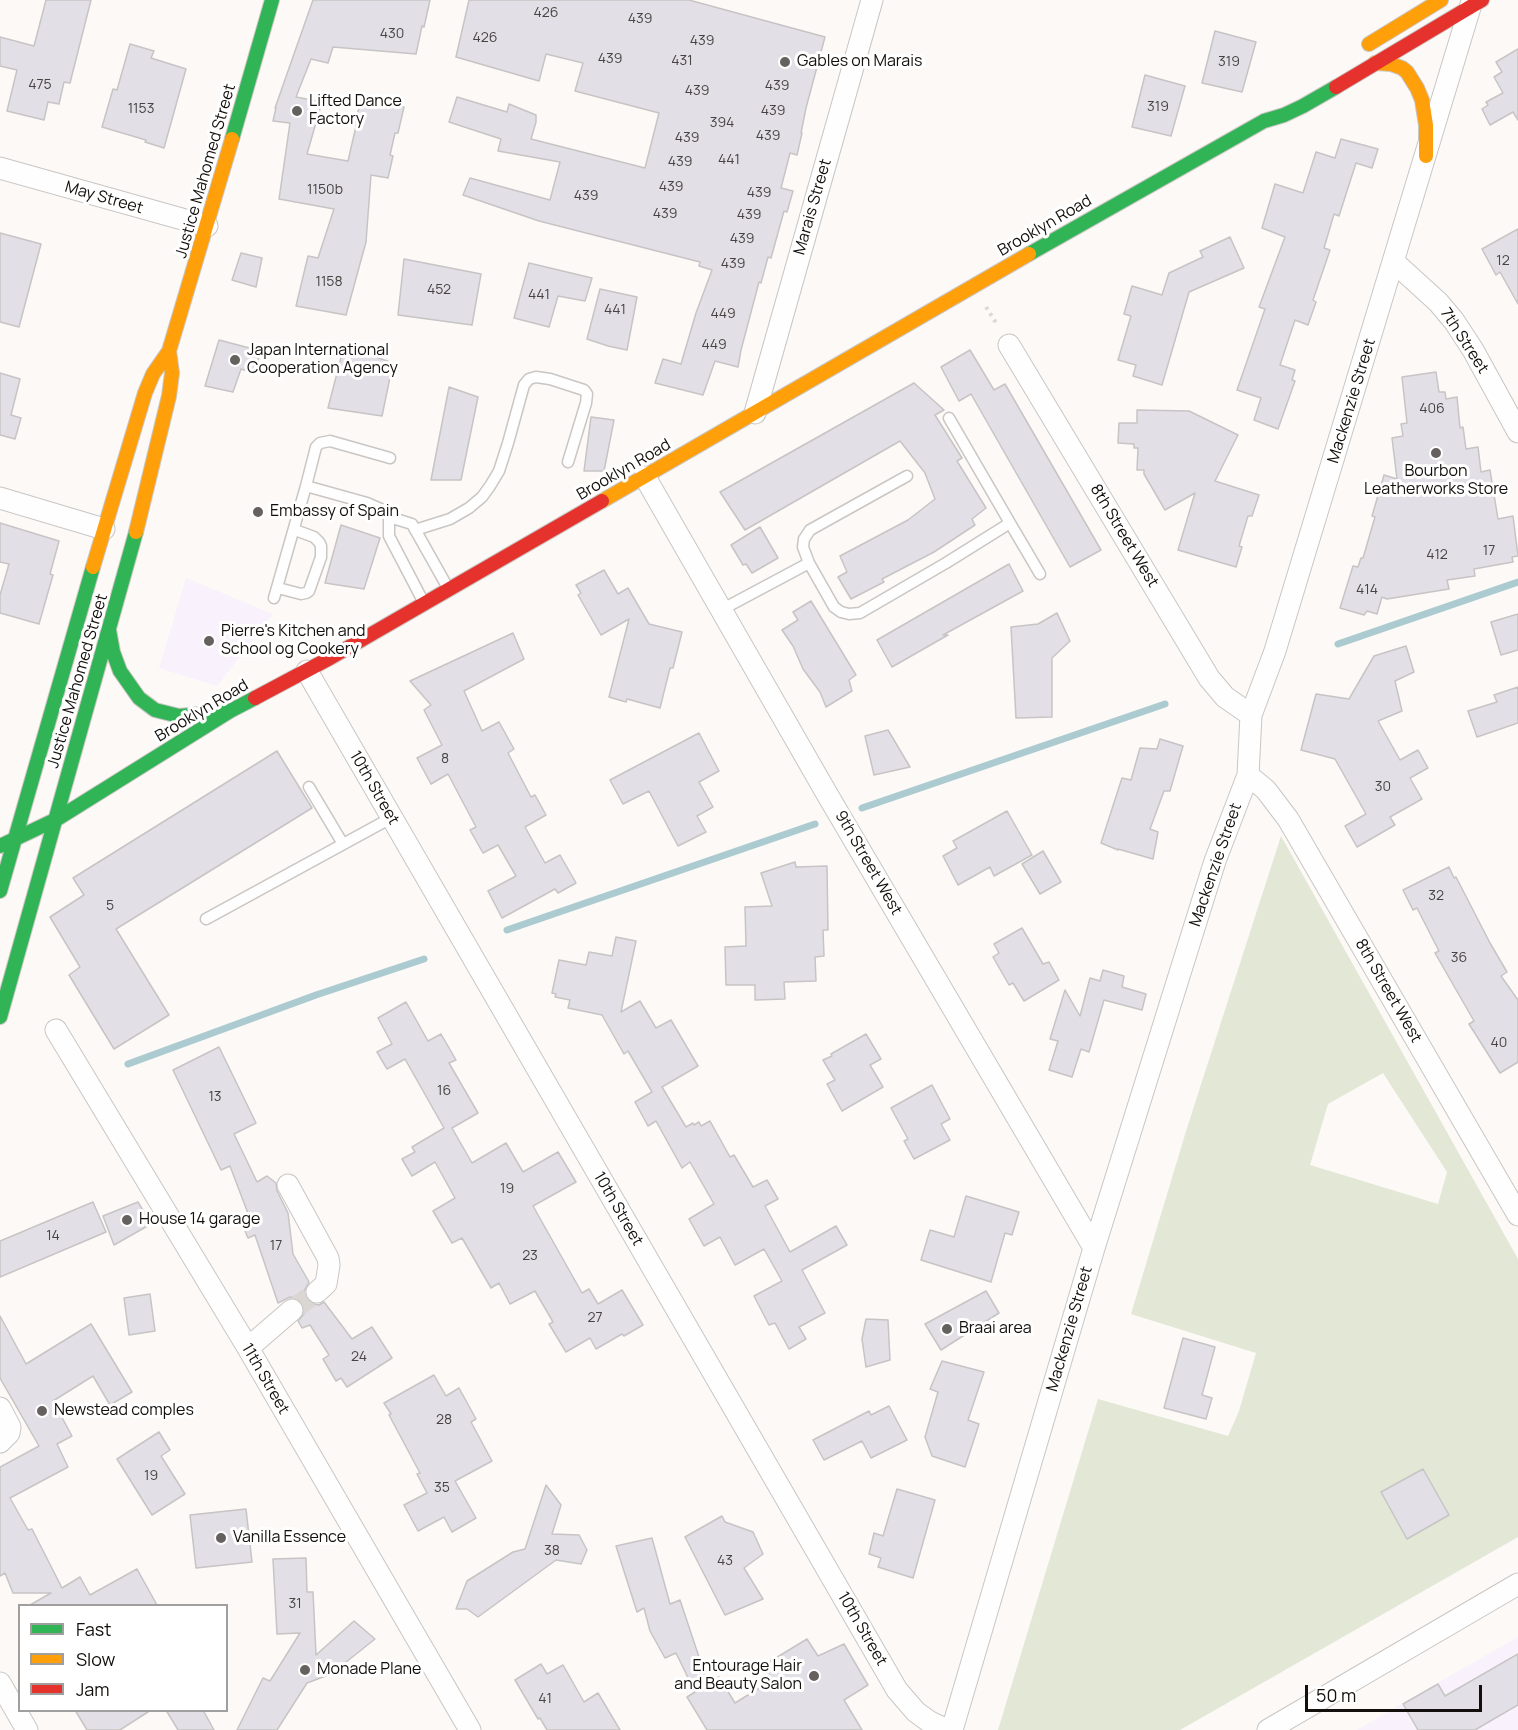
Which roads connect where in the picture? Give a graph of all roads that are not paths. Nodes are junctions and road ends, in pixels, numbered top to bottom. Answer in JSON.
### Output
{"nodes":[{"id":1,"x":272,"y":0,"type":"edge"},
{"id":2,"x":872,"y":0,"type":"edge"},
{"id":3,"x":1441,"y":0,"type":"edge"},
{"id":4,"x":1475,"y":2,"type":"edge"},
{"id":5,"x":1355,"y":52,"type":"dead end"},
{"id":6,"x":1375,"y":63,"type":"junction"},
{"id":7,"x":1279,"y":103,"type":"dead end"},
{"id":8,"x":1263,"y":121,"type":"junction"},
{"id":9,"x":1426,"y":156,"type":"junction"},
{"id":10,"x":0,"y":168,"type":"edge"},
{"id":11,"x":207,"y":226,"type":"junction"},
{"id":12,"x":1394,"y":262,"type":"junction"},
{"id":13,"x":1009,"y":345,"type":"road end"},
{"id":14,"x":169,"y":351,"type":"junction"},
{"id":15,"x":754,"y":413,"type":"junction"},
{"id":16,"x":949,"y":418,"type":"dead end"},
{"id":17,"x":1518,"y":432,"type":"edge"},
{"id":18,"x":390,"y":458,"type":"dead end"},
{"id":19,"x":568,"y":462,"type":"dead end"},
{"id":20,"x":907,"y":476,"type":"dead end"},
{"id":21,"x":645,"y":477,"type":"junction"},
{"id":22,"x":306,"y":486,"type":"junction"},
{"id":23,"x":0,"y":498,"type":"edge"},
{"id":24,"x":389,"y":517,"type":"junction"},
{"id":25,"x":1010,"y":523,"type":"junction"},
{"id":26,"x":104,"y":529,"type":"junction"},
{"id":27,"x":295,"y":530,"type":"junction"},
{"id":28,"x":415,"y":530,"type":"junction"},
{"id":29,"x":809,"y":562,"type":"junction"},
{"id":30,"x":1040,"y":574,"type":"dead end"},
{"id":31,"x":449,"y":590,"type":"junction"},
{"id":32,"x":424,"y":604,"type":"junction"},
{"id":33,"x":721,"y":610,"type":"junction"},
{"id":34,"x":109,"y":628,"type":"junction"},
{"id":35,"x":307,"y":671,"type":"junction"},
{"id":36,"x":230,"y":711,"type":"junction"},
{"id":37,"x":1251,"y":715,"type":"junction"},
{"id":38,"x":1248,"y":775,"type":"junction"},
{"id":39,"x":309,"y":787,"type":"dead end"},
{"id":40,"x":391,"y":818,"type":"junction"},
{"id":41,"x":57,"y":819,"type":"junction"},
{"id":42,"x":14,"y":840,"type":"junction"},
{"id":43,"x":343,"y":844,"type":"junction"},
{"id":44,"x":0,"y":846,"type":"edge"},
{"id":45,"x":0,"y":891,"type":"edge"},
{"id":46,"x":206,"y":919,"type":"dead end"},
{"id":47,"x":0,"y":1017,"type":"edge"},
{"id":48,"x":56,"y":1030,"type":"dead end"},
{"id":49,"x":288,"y":1185,"type":"dead end"},
{"id":50,"x":1518,"y":1215,"type":"edge"},
{"id":51,"x":1094,"y":1248,"type":"junction"},
{"id":52,"x":317,"y":1292,"type":"tunnel mouth"},
{"id":53,"x":292,"y":1310,"type":"tunnel mouth"},
{"id":54,"x":248,"y":1348,"type":"junction"},
{"id":55,"x":0,"y":1408,"type":"edge"},
{"id":56,"x":0,"y":1442,"type":"edge"},
{"id":57,"x":1518,"y":1584,"type":"edge"},
{"id":58,"x":0,"y":1683,"type":"edge"},
{"id":59,"x":27,"y":1730,"type":"edge"},
{"id":60,"x":470,"y":1730,"type":"edge"},
{"id":61,"x":950,"y":1730,"type":"edge"},
{"id":62,"x":1268,"y":1730,"type":"edge"}],
"edges":[{"from":1,"to":11,"type":"main road","name":"Justice Mahomed Street"},
{"from":2,"to":15,"type":"street","name":"Marais Street"},
{"from":3,"to":5,"type":"main road"},
{"from":4,"to":6,"type":"main road","name":"Brooklyn Road"},
{"from":4,"to":9,"type":"street","name":"Mackenzie Street"},
{"from":6,"to":8,"type":"main road","name":"Brooklyn Road"},
{"from":6,"to":9,"type":"main road"},
{"from":7,"to":8,"type":"main road","name":"Brooklyn Road"},
{"from":8,"to":15,"type":"main road","name":"Brooklyn Road"},
{"from":9,"to":12,"type":"street","name":"Mackenzie Street"},
{"from":10,"to":11,"type":"street","name":"May Street"},
{"from":11,"to":14,"type":"main road","name":"Justice Mahomed Street"},
{"from":12,"to":17,"type":"street","name":"7th Street"},
{"from":12,"to":37,"type":"street","name":"Mackenzie Street"},
{"from":13,"to":37,"type":"street","name":"8th Street West"},
{"from":14,"to":26,"type":"main road","name":"Justice Mahomed Street"},
{"from":14,"to":34,"type":"main road","name":"Justice Mahomed Street"},
{"from":15,"to":21,"type":"main road","name":"Brooklyn Road"},
{"from":16,"to":25,"type":"lane"},
{"from":18,"to":22,"type":"lane"},
{"from":19,"to":28,"type":"lane"},
{"from":20,"to":29,"type":"lane"},
{"from":21,"to":31,"type":"main road","name":"Brooklyn Road"},
{"from":21,"to":33,"type":"street","name":"9th Street West"},
{"from":22,"to":24,"type":"lane"},
{"from":22,"to":27,"type":"lane"},
{"from":23,"to":26,"type":"street"},
{"from":24,"to":28,"type":"lane"},
{"from":24,"to":32,"type":"lane"},
{"from":25,"to":29,"type":"lane"},
{"from":25,"to":30,"type":"lane"},
{"from":26,"to":42,"type":"main road","name":"Justice Mahomed Street"},
{"from":27,"to":27,"type":"lane"},
{"from":28,"to":31,"type":"lane"},
{"from":29,"to":33,"type":"lane"},
{"from":31,"to":32,"type":"main road","name":"Brooklyn Road"},
{"from":32,"to":35,"type":"main road","name":"Brooklyn Road"},
{"from":33,"to":51,"type":"street","name":"9th Street West"},
{"from":34,"to":36,"type":"main road"},
{"from":34,"to":41,"type":"main road","name":"Justice Mahomed Street"},
{"from":35,"to":36,"type":"main road","name":"Brooklyn Road"},
{"from":35,"to":40,"type":"street","name":"10th Street"},
{"from":36,"to":41,"type":"main road","name":"Brooklyn Road"},
{"from":37,"to":38,"type":"street","name":"Mackenzie Street"},
{"from":38,"to":50,"type":"street","name":"8th Street West"},
{"from":38,"to":51,"type":"street","name":"Mackenzie Street"},
{"from":39,"to":43,"type":"lane"},
{"from":40,"to":43,"type":"lane"},
{"from":40,"to":61,"type":"street","name":"10th Street"},
{"from":41,"to":42,"type":"main road","name":"Brooklyn Road"},
{"from":41,"to":47,"type":"main road","name":"Justice Mahomed Street"},
{"from":42,"to":44,"type":"main road","name":"Brooklyn Road"},
{"from":42,"to":45,"type":"main road","name":"Justice Mahomed Street"},
{"from":43,"to":46,"type":"lane"},
{"from":48,"to":54,"type":"street","name":"11th Street"},
{"from":49,"to":52,"type":"street"},
{"from":51,"to":61,"type":"street","name":"Mackenzie Street"},
{"from":53,"to":54,"type":"street"},
{"from":54,"to":60,"type":"street","name":"11th Street"},
{"from":55,"to":56,"type":"street"},
{"from":57,"to":62,"type":"street"},
{"from":58,"to":59,"type":"street"}]}
